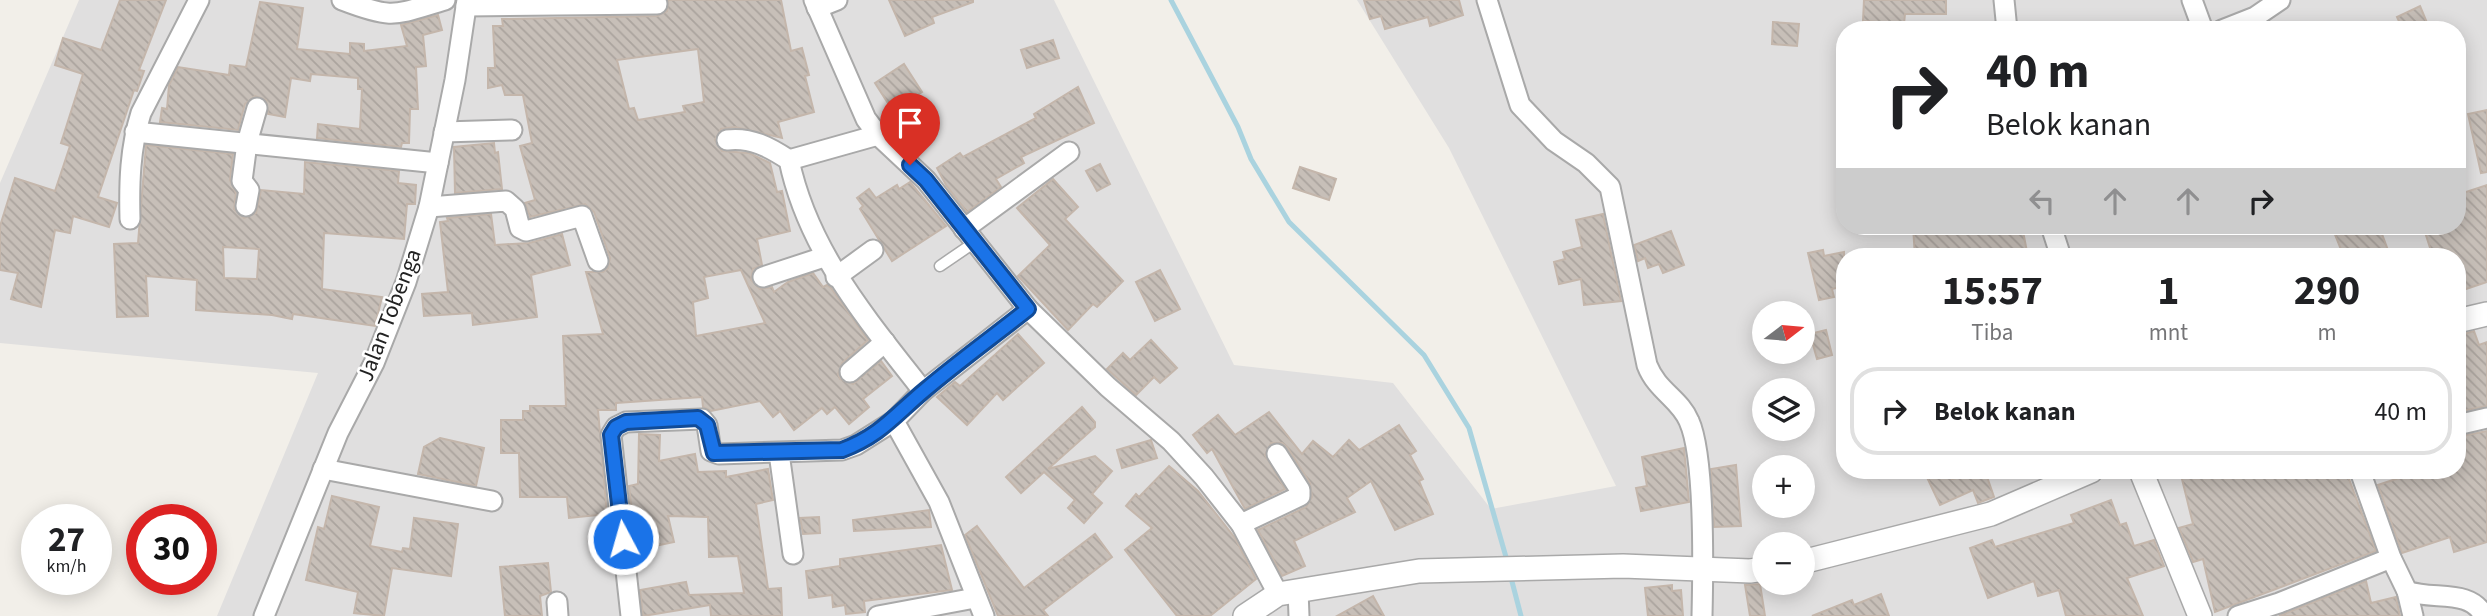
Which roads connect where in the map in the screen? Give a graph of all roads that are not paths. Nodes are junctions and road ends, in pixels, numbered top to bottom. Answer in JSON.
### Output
{"nodes":[{"id":1,"x":199,"y":0,"type":"edge"},
{"id":2,"x":342,"y":0,"type":"edge"},
{"id":3,"x":445,"y":0,"type":"edge"},
{"id":4,"x":837,"y":0,"type":"edge"},
{"id":5,"x":1488,"y":0,"type":"edge"},
{"id":6,"x":2004,"y":0,"type":"edge"},
{"id":7,"x":2192,"y":0,"type":"edge"},
{"id":8,"x":2280,"y":0,"type":"edge"},
{"id":9,"x":467,"y":3,"type":"edge"},
{"id":10,"x":657,"y":4,"type":"dead end"},
{"id":11,"x":815,"y":4,"type":"edge"},
{"id":12,"x":2006,"y":21,"type":"edge"},
{"id":13,"x":2200,"y":21,"type":"edge"},
{"id":14,"x":2245,"y":21,"type":"edge"},
{"id":15,"x":257,"y":108,"type":"dead end"},
{"id":16,"x":512,"y":130,"type":"dead end"},
{"id":17,"x":135,"y":132,"type":"junction"},
{"id":18,"x":444,"y":132,"type":"junction"},
{"id":19,"x":878,"y":135,"type":"junction"},
{"id":20,"x":727,"y":140,"type":"dead end"},
{"id":21,"x":247,"y":144,"type":"junction"},
{"id":22,"x":1069,"y":152,"type":"dead end"},
{"id":23,"x":789,"y":160,"type":"junction"},
{"id":24,"x":438,"y":163,"type":"junction"},
{"id":25,"x":246,"y":206,"type":"dead end"},
{"id":26,"x":429,"y":206,"type":"junction"},
{"id":27,"x":130,"y":219,"type":"dead end"},
{"id":28,"x":969,"y":236,"type":"junction"},
{"id":29,"x":873,"y":250,"type":"dead end"},
{"id":30,"x":824,"y":257,"type":"junction"},
{"id":31,"x":598,"y":261,"type":"dead end"},
{"id":32,"x":940,"y":266,"type":"dead end"},
{"id":33,"x":836,"y":276,"type":"junction"},
{"id":34,"x":763,"y":277,"type":"dead end"},
{"id":35,"x":1028,"y":309,"type":"junction"},
{"id":36,"x":2487,"y":313,"type":"edge"},
{"id":37,"x":2466,"y":319,"type":"edge"},
{"id":38,"x":885,"y":342,"type":"junction"},
{"id":39,"x":850,"y":372,"type":"dead end"},
{"id":40,"x":923,"y":391,"type":"junction"},
{"id":41,"x":2487,"y":418,"type":"edge"},
{"id":42,"x":894,"y":421,"type":"junction"},
{"id":43,"x":2466,"y":423,"type":"edge"},
{"id":44,"x":779,"y":453,"type":"junction"},
{"id":45,"x":1278,"y":454,"type":"dead end"},
{"id":46,"x":323,"y":468,"type":"junction"},
{"id":47,"x":2072,"y":479,"type":"edge"},
{"id":48,"x":2144,"y":479,"type":"edge"},
{"id":49,"x":2363,"y":479,"type":"edge"},
{"id":50,"x":492,"y":501,"type":"dead end"},
{"id":51,"x":1241,"y":524,"type":"junction"},
{"id":52,"x":793,"y":554,"type":"dead end"},
{"id":53,"x":2391,"y":558,"type":"junction"},
{"id":54,"x":1815,"y":559,"type":"edge"},
{"id":55,"x":1702,"y":568,"type":"junction"},
{"id":56,"x":1752,"y":569,"type":"edge"},
{"id":57,"x":2407,"y":591,"type":"junction"},
{"id":58,"x":1288,"y":592,"type":"junction"},
{"id":59,"x":975,"y":598,"type":"junction"},
{"id":60,"x":264,"y":616,"type":"edge"},
{"id":61,"x":631,"y":616,"type":"edge"},
{"id":62,"x":878,"y":616,"type":"edge"},
{"id":63,"x":984,"y":616,"type":"edge"},
{"id":64,"x":1245,"y":616,"type":"edge"},
{"id":65,"x":1299,"y":616,"type":"edge"},
{"id":66,"x":1702,"y":616,"type":"edge"},
{"id":67,"x":2200,"y":616,"type":"edge"},
{"id":68,"x":2238,"y":616,"type":"edge"},
{"id":69,"x":2413,"y":616,"type":"edge"},
{"id":70,"x":2484,"y":616,"type":"edge"}],
"edges":[{"from":1,"to":17,"type":"street"},
{"from":2,"to":3,"type":"street"},
{"from":4,"to":11,"type":"street"},
{"from":5,"to":55,"type":"street"},
{"from":6,"to":12,"type":"street"},
{"from":7,"to":13,"type":"street"},
{"from":8,"to":14,"type":"street"},
{"from":9,"to":10,"type":"street"},
{"from":9,"to":18,"type":"street","name":"Jalan Tobenga"},
{"from":11,"to":19,"type":"street"},
{"from":15,"to":21,"type":"street"},
{"from":16,"to":18,"type":"street"},
{"from":17,"to":21,"type":"street"},
{"from":17,"to":27,"type":"street"},
{"from":18,"to":24,"type":"street","name":"Jalan Tobenga"},
{"from":19,"to":23,"type":"street"},
{"from":19,"to":28,"type":"street"},
{"from":20,"to":23,"type":"street"},
{"from":21,"to":24,"type":"street"},
{"from":21,"to":25,"type":"street"},
{"from":22,"to":28,"type":"street"},
{"from":23,"to":30,"type":"street"},
{"from":24,"to":26,"type":"street","name":"Jalan Tobenga"},
{"from":26,"to":31,"type":"street"},
{"from":26,"to":46,"type":"street","name":"Jalan Tobenga"},
{"from":28,"to":32,"type":"lane"},
{"from":28,"to":35,"type":"street"},
{"from":29,"to":33,"type":"street"},
{"from":30,"to":33,"type":"street"},
{"from":30,"to":34,"type":"street"},
{"from":33,"to":38,"type":"street"},
{"from":35,"to":40,"type":"street"},
{"from":35,"to":51,"type":"street"},
{"from":36,"to":37,"type":"street"},
{"from":38,"to":39,"type":"street"},
{"from":38,"to":40,"type":"street"},
{"from":40,"to":42,"type":"street"},
{"from":41,"to":43,"type":"street"},
{"from":42,"to":44,"type":"street"},
{"from":42,"to":59,"type":"street"},
{"from":44,"to":52,"type":"street"},
{"from":44,"to":61,"type":"street"},
{"from":45,"to":51,"type":"street"},
{"from":46,"to":50,"type":"street"},
{"from":46,"to":60,"type":"street","name":"Jalan Tobenga"},
{"from":47,"to":54,"type":"street"},
{"from":48,"to":67,"type":"street"},
{"from":49,"to":53,"type":"street"},
{"from":51,"to":58,"type":"street"},
{"from":53,"to":57,"type":"street"},
{"from":53,"to":68,"type":"street"},
{"from":55,"to":56,"type":"street"},
{"from":55,"to":58,"type":"street"},
{"from":55,"to":66,"type":"street"},
{"from":57,"to":69,"type":"street"},
{"from":57,"to":70,"type":"street"},
{"from":58,"to":64,"type":"street"},
{"from":58,"to":65,"type":"street"},
{"from":59,"to":62,"type":"street"},
{"from":59,"to":63,"type":"street"}]}
